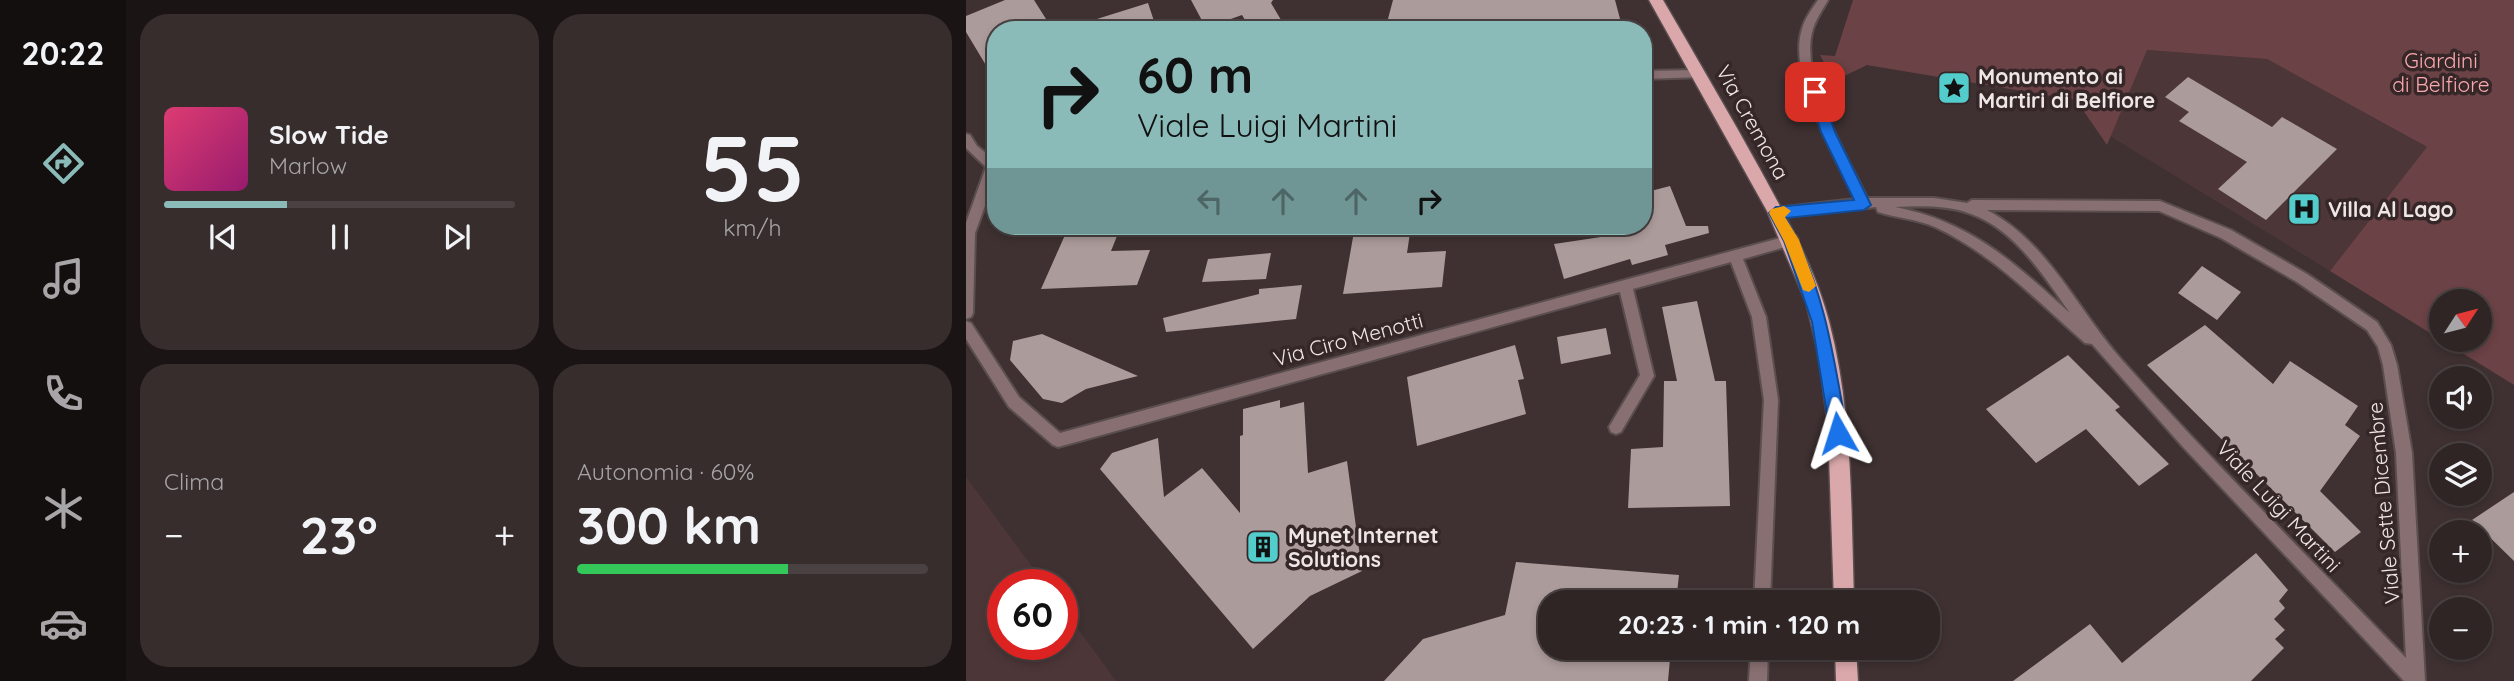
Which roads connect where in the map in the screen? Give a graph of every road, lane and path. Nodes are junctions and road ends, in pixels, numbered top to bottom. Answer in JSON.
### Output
{"nodes":[{"id":1,"x":1656,"y":0,"type":"edge"},
{"id":2,"x":1823,"y":0,"type":"edge"},
{"id":3,"x":1699,"y":74,"type":"junction"},
{"id":4,"x":1652,"y":75,"type":"edge"},
{"id":5,"x":966,"y":138,"type":"edge"},
{"id":6,"x":987,"y":160,"type":"edge"},
{"id":7,"x":987,"y":184,"type":"edge"},
{"id":8,"x":1942,"y":203,"type":"junction"},
{"id":9,"x":1864,"y":205,"type":"junction"},
{"id":10,"x":1776,"y":213,"type":"junction"},
{"id":11,"x":1791,"y":240,"type":"junction"},
{"id":12,"x":1735,"y":256,"type":"junction"},
{"id":13,"x":1625,"y":284,"type":"junction"},
{"id":14,"x":966,"y":313,"type":"edge"},
{"id":15,"x":966,"y":327,"type":"edge"},
{"id":16,"x":2113,"y":359,"type":"junction"},
{"id":17,"x":1616,"y":427,"type":"dead end"},
{"id":18,"x":1763,"y":590,"type":"edge"},
{"id":19,"x":1844,"y":590,"type":"edge"},
{"id":20,"x":1759,"y":660,"type":"edge"},
{"id":21,"x":1846,"y":660,"type":"edge"},
{"id":22,"x":1758,"y":681,"type":"edge"},
{"id":23,"x":1847,"y":681,"type":"edge"},
{"id":24,"x":2416,"y":681,"type":"edge"}],
"edges":[{"from":1,"to":3,"type":"main road","name":"Via Cremona"},
{"from":2,"to":9,"type":"street"},
{"from":3,"to":4,"type":"street"},
{"from":3,"to":10,"type":"main road","name":"Via Cremona"},
{"from":5,"to":6,"type":"street"},
{"from":7,"to":14,"type":"street"},
{"from":8,"to":9,"type":"street","name":"Viale Luigi Martini"},
{"from":8,"to":16,"type":"street","name":"Viale Luigi Martini"},
{"from":8,"to":24,"type":"street","name":"Viale Sette Dicembre"},
{"from":9,"to":10,"type":"street","name":"Viale Luigi Martini"},
{"from":9,"to":16,"type":"street","name":"Viale Luigi Martini"},
{"from":10,"to":11,"type":"main road","name":"Via Cremona"},
{"from":11,"to":12,"type":"street","name":"Via Ciro Menotti"},
{"from":11,"to":19,"type":"main road","name":"Via Cremona"},
{"from":12,"to":13,"type":"street","name":"Via Ciro Menotti"},
{"from":12,"to":18,"type":"street"},
{"from":13,"to":15,"type":"street","name":"Via Ciro Menotti"},
{"from":13,"to":17,"type":"street"},
{"from":16,"to":24,"type":"street","name":"Viale Luigi Martini"},
{"from":20,"to":22,"type":"street"},
{"from":21,"to":23,"type":"main road"}]}
